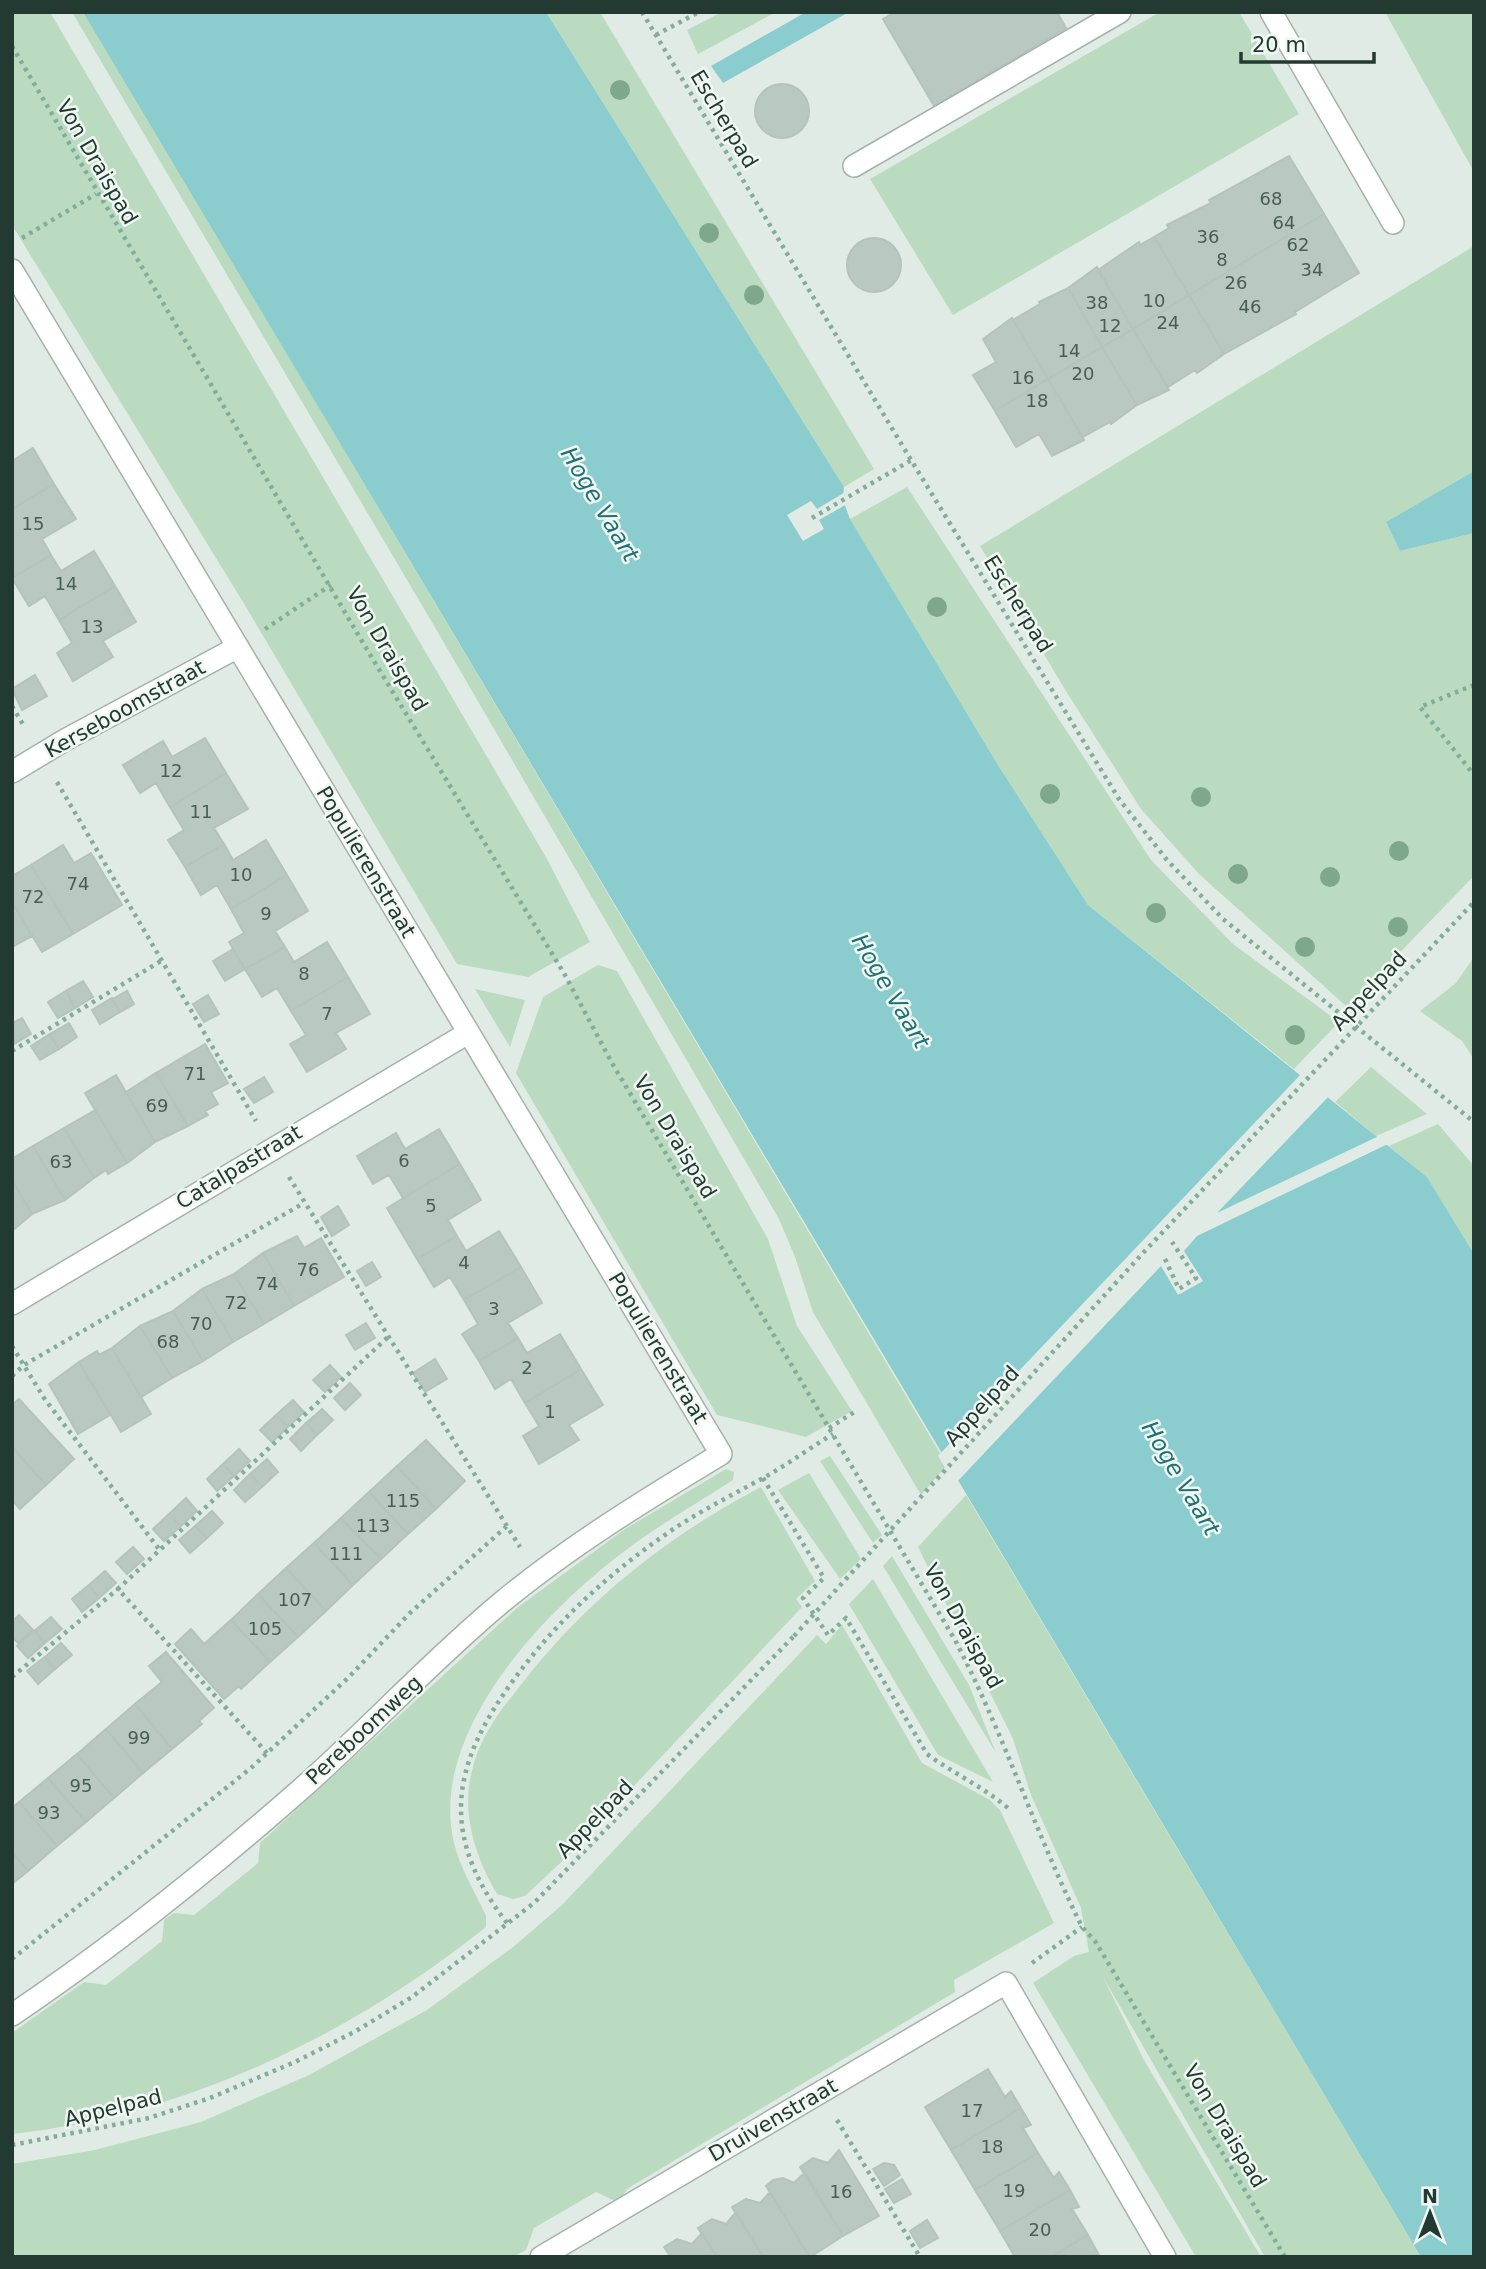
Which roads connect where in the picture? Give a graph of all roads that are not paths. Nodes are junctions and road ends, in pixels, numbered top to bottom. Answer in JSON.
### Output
{"nodes":[{"id":1,"x":1120,"y":12,"type":"edge"},
{"id":2,"x":1271,"y":12,"type":"edge"},
{"id":3,"x":854,"y":166,"type":"dead end"},
{"id":4,"x":1393,"y":223,"type":"dead end"},
{"id":5,"x":12,"y":270,"type":"edge"},
{"id":6,"x":238,"y":647,"type":"junction"},
{"id":7,"x":12,"y":772,"type":"edge"},
{"id":8,"x":468,"y":1033,"type":"junction"},
{"id":9,"x":12,"y":1304,"type":"edge"},
{"id":10,"x":720,"y":1454,"type":"joint"},
{"id":11,"x":12,"y":2015,"type":"edge"},
{"id":12,"x":541,"y":2257,"type":"edge"},
{"id":13,"x":1165,"y":2257,"type":"edge"}],
"edges":[{"from":1,"to":3,"type":"street"},
{"from":2,"to":4,"type":"street"},
{"from":5,"to":6,"type":"street","name":"Populierenstraat"},
{"from":6,"to":7,"type":"street","name":"Kerseboomstraat"},
{"from":6,"to":8,"type":"street","name":"Populierenstraat"},
{"from":8,"to":9,"type":"street","name":"Catalpastraat"},
{"from":8,"to":10,"type":"street","name":"Populierenstraat"},
{"from":10,"to":11,"type":"street","name":"Pereboomweg"},
{"from":12,"to":13,"type":"street","name":"Druivenstraat"}]}
